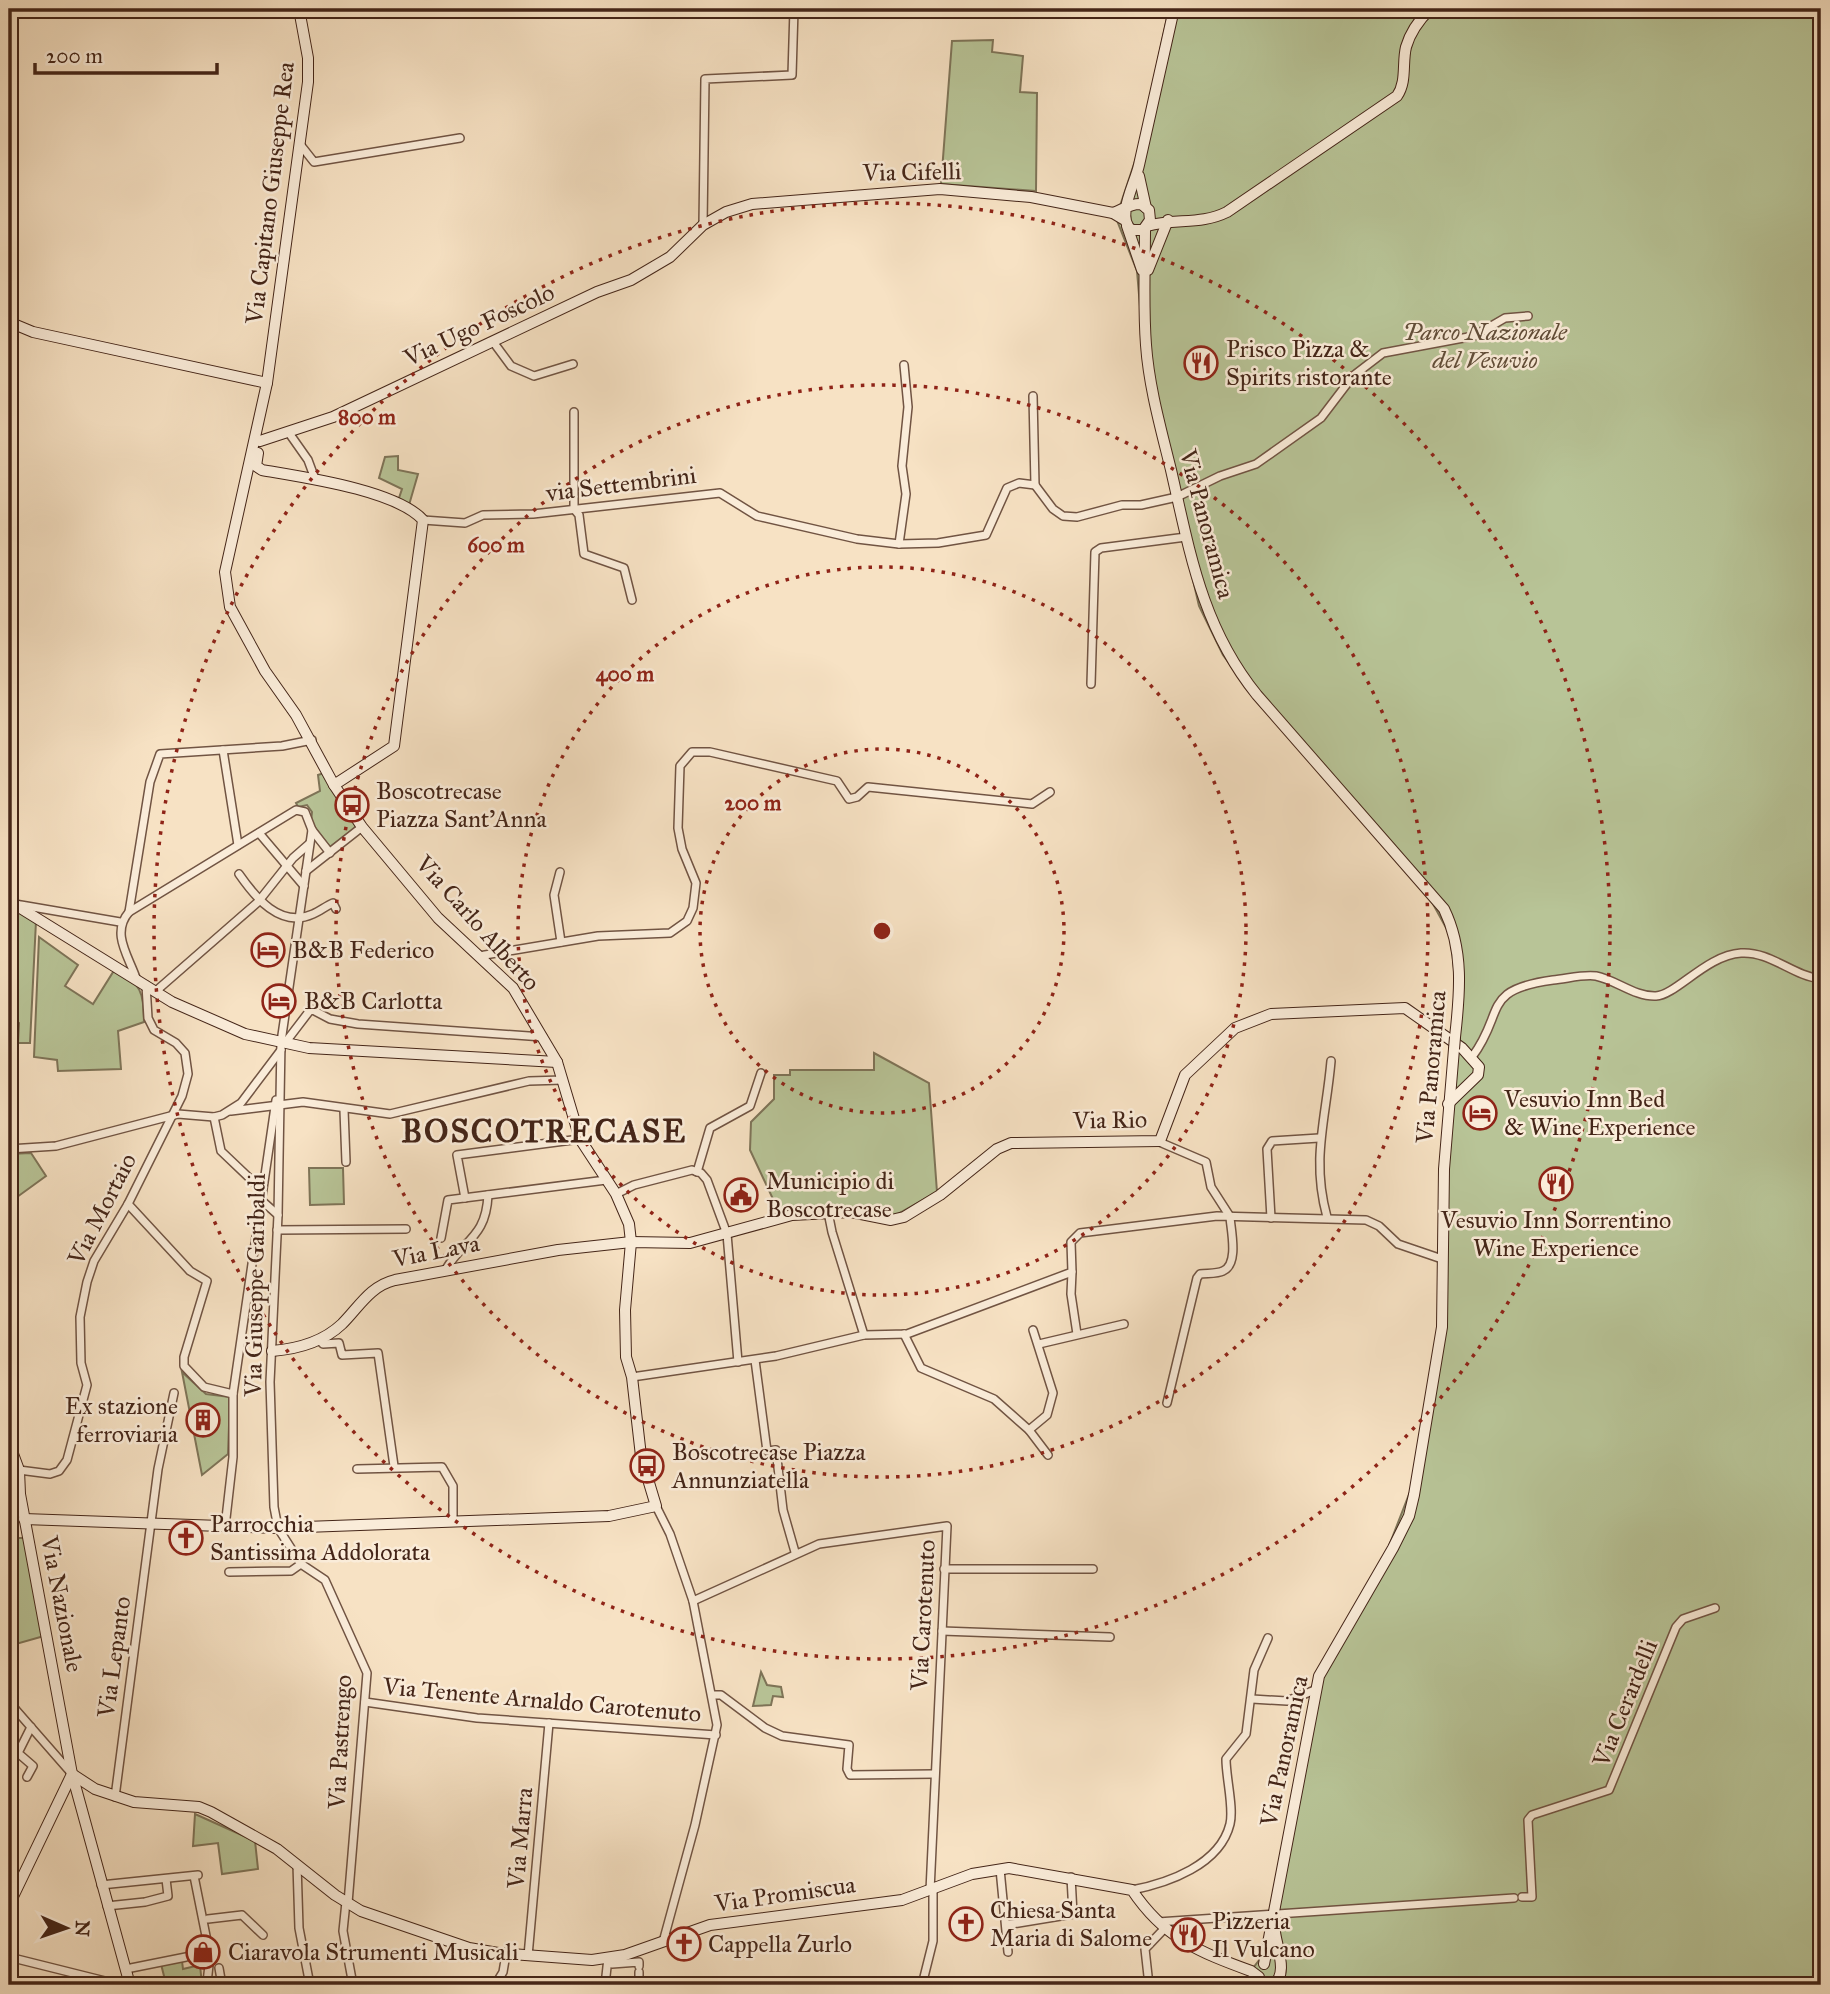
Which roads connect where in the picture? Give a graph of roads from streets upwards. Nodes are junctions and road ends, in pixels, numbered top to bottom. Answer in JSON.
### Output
{"nodes":[{"id":1,"x":299,"y":9,"type":"edge"},
{"id":2,"x":793,"y":9,"type":"edge"},
{"id":3,"x":1174,"y":9,"type":"edge"},
{"id":4,"x":1430,"y":9,"type":"edge"},
{"id":5,"x":460,"y":138,"type":"dead end"},
{"id":6,"x":299,"y":143,"type":"junction"},
{"id":7,"x":1139,"y":165,"type":"junction"},
{"id":8,"x":1147,"y":209,"type":"junction"},
{"id":9,"x":1121,"y":216,"type":"junction"},
{"id":10,"x":1168,"y":220,"type":"junction"},
{"id":11,"x":703,"y":225,"type":"junction"},
{"id":12,"x":1146,"y":227,"type":"junction"},
{"id":13,"x":1145,"y":277,"type":"junction"},
{"id":14,"x":1528,"y":316,"type":"dead end"},
{"id":15,"x":9,"y":322,"type":"edge"},
{"id":16,"x":494,"y":343,"type":"junction"},
{"id":17,"x":573,"y":365,"type":"dead end"},
{"id":18,"x":904,"y":365,"type":"dead end"},
{"id":19,"x":267,"y":383,"type":"junction"},
{"id":20,"x":1033,"y":396,"type":"dead end"},
{"id":21,"x":573,"y":412,"type":"dead end"},
{"id":22,"x":289,"y":433,"type":"junction"},
{"id":23,"x":260,"y":441,"type":"junction"},
{"id":24,"x":256,"y":466,"type":"junction"},
{"id":25,"x":316,"y":479,"type":"junction"},
{"id":26,"x":1035,"y":485,"type":"junction"},
{"id":27,"x":1177,"y":497,"type":"junction"},
{"id":28,"x":574,"y":509,"type":"junction"},
{"id":29,"x":423,"y":520,"type":"junction"},
{"id":30,"x":1186,"y":537,"type":"junction"},
{"id":31,"x":233,"y":541,"type":"junction"},
{"id":32,"x":899,"y":544,"type":"junction"},
{"id":33,"x":632,"y":600,"type":"dead end"},
{"id":34,"x":1091,"y":684,"type":"dead end"},
{"id":35,"x":312,"y":740,"type":"junction"},
{"id":36,"x":223,"y":750,"type":"junction"},
{"id":37,"x":9,"y":776,"type":"edge"},
{"id":38,"x":9,"y":783,"type":"edge"},
{"id":39,"x":334,"y":785,"type":"junction"},
{"id":40,"x":1050,"y":792,"type":"dead end"},
{"id":41,"x":362,"y":827,"type":"junction"},
{"id":42,"x":312,"y":830,"type":"junction"},
{"id":43,"x":259,"y":833,"type":"junction"},
{"id":44,"x":309,"y":844,"type":"junction"},
{"id":45,"x":238,"y":845,"type":"junction"},
{"id":46,"x":330,"y":853,"type":"junction"},
{"id":47,"x":287,"y":866,"type":"junction"},
{"id":48,"x":306,"y":871,"type":"junction"},
{"id":49,"x":560,"y":872,"type":"dead end"},
{"id":50,"x":239,"y":874,"type":"dead end"},
{"id":51,"x":303,"y":886,"type":"junction"},
{"id":52,"x":258,"y":902,"type":"junction"},
{"id":53,"x":11,"y":903,"type":"edge"},
{"id":54,"x":337,"y":909,"type":"dead end"},
{"id":55,"x":129,"y":912,"type":"junction"},
{"id":56,"x":300,"y":916,"type":"junction"},
{"id":57,"x":120,"y":922,"type":"junction"},
{"id":58,"x":561,"y":942,"type":"junction"},
{"id":59,"x":479,"y":956,"type":"junction"},
{"id":60,"x":136,"y":978,"type":"junction"},
{"id":61,"x":1821,"y":979,"type":"edge"},
{"id":62,"x":146,"y":985,"type":"junction"},
{"id":63,"x":156,"y":991,"type":"junction"},
{"id":64,"x":544,"y":1038,"type":"junction"},
{"id":65,"x":282,"y":1045,"type":"junction"},
{"id":66,"x":1472,"y":1057,"type":"junction"},
{"id":67,"x":1331,"y":1061,"type":"dead end"},
{"id":68,"x":557,"y":1062,"type":"junction"},
{"id":69,"x":761,"y":1073,"type":"dead end"},
{"id":70,"x":563,"y":1080,"type":"junction"},
{"id":71,"x":277,"y":1104,"type":"junction"},
{"id":72,"x":1448,"y":1104,"type":"junction"},
{"id":73,"x":344,"y":1110,"type":"junction"},
{"id":74,"x":231,"y":1111,"type":"junction"},
{"id":75,"x":171,"y":1116,"type":"junction"},
{"id":76,"x":214,"y":1117,"type":"junction"},
{"id":77,"x":1320,"y":1138,"type":"junction"},
{"id":78,"x":580,"y":1139,"type":"junction"},
{"id":79,"x":1157,"y":1141,"type":"junction"},
{"id":80,"x":9,"y":1149,"type":"edge"},
{"id":81,"x":346,"y":1162,"type":"dead end"},
{"id":82,"x":697,"y":1172,"type":"junction"},
{"id":83,"x":606,"y":1180,"type":"junction"},
{"id":84,"x":616,"y":1194,"type":"junction"},
{"id":85,"x":261,"y":1195,"type":"junction"},
{"id":86,"x":488,"y":1195,"type":"junction"},
{"id":87,"x":465,"y":1198,"type":"junction"},
{"id":88,"x":128,"y":1203,"type":"junction"},
{"id":89,"x":828,"y":1212,"type":"junction"},
{"id":90,"x":278,"y":1215,"type":"junction"},
{"id":91,"x":1229,"y":1216,"type":"junction"},
{"id":92,"x":1327,"y":1217,"type":"junction"},
{"id":93,"x":1271,"y":1218,"type":"junction"},
{"id":94,"x":406,"y":1229,"type":"dead end"},
{"id":95,"x":277,"y":1230,"type":"junction"},
{"id":96,"x":727,"y":1234,"type":"junction"},
{"id":97,"x":441,"y":1238,"type":"dead end"},
{"id":98,"x":631,"y":1242,"type":"junction"},
{"id":99,"x":1442,"y":1259,"type":"junction"},
{"id":100,"x":446,"y":1269,"type":"junction"},
{"id":101,"x":1072,"y":1272,"type":"junction"},
{"id":102,"x":1124,"y":1324,"type":"dead end"},
{"id":103,"x":1033,"y":1330,"type":"dead end"},
{"id":104,"x":904,"y":1334,"type":"junction"},
{"id":105,"x":1077,"y":1334,"type":"junction"},
{"id":106,"x":864,"y":1335,"type":"junction"},
{"id":107,"x":319,"y":1340,"type":"junction"},
{"id":108,"x":1039,"y":1344,"type":"junction"},
{"id":109,"x":272,"y":1351,"type":"junction"},
{"id":110,"x":755,"y":1360,"type":"junction"},
{"id":111,"x":738,"y":1362,"type":"junction"},
{"id":112,"x":632,"y":1377,"type":"junction"},
{"id":113,"x":173,"y":1393,"type":"dead end"},
{"id":114,"x":233,"y":1394,"type":"junction"},
{"id":115,"x":1167,"y":1403,"type":"dead end"},
{"id":116,"x":1029,"y":1430,"type":"junction"},
{"id":117,"x":9,"y":1443,"type":"edge"},
{"id":118,"x":1048,"y":1455,"type":"dead end"},
{"id":119,"x":394,"y":1466,"type":"junction"},
{"id":120,"x":357,"y":1469,"type":"dead end"},
{"id":121,"x":19,"y":1470,"type":"junction"},
{"id":122,"x":656,"y":1506,"type":"junction"},
{"id":123,"x":24,"y":1519,"type":"junction"},
{"id":124,"x":152,"y":1522,"type":"junction"},
{"id":125,"x":453,"y":1522,"type":"junction"},
{"id":126,"x":225,"y":1527,"type":"junction"},
{"id":127,"x":278,"y":1528,"type":"junction"},
{"id":128,"x":795,"y":1552,"type":"junction"},
{"id":129,"x":301,"y":1564,"type":"junction"},
{"id":130,"x":944,"y":1569,"type":"junction"},
{"id":131,"x":1093,"y":1569,"type":"dead end"},
{"id":132,"x":229,"y":1572,"type":"dead end"},
{"id":133,"x":693,"y":1601,"type":"junction"},
{"id":134,"x":1715,"y":1608,"type":"dead end"},
{"id":135,"x":942,"y":1631,"type":"junction"},
{"id":136,"x":1110,"y":1637,"type":"dead end"},
{"id":137,"x":1268,"y":1638,"type":"dead end"},
{"id":138,"x":1315,"y":1690,"type":"junction"},
{"id":139,"x":712,"y":1695,"type":"junction"},
{"id":140,"x":1252,"y":1699,"type":"junction"},
{"id":141,"x":9,"y":1702,"type":"edge"},
{"id":142,"x":365,"y":1702,"type":"junction"},
{"id":143,"x":15,"y":1709,"type":"junction"},
{"id":144,"x":9,"y":1720,"type":"edge"},
{"id":145,"x":549,"y":1723,"type":"junction"},
{"id":146,"x":31,"y":1727,"type":"junction"},
{"id":147,"x":716,"y":1735,"type":"junction"},
{"id":148,"x":72,"y":1774,"type":"junction"},
{"id":149,"x":934,"y":1774,"type":"junction"},
{"id":150,"x":27,"y":1777,"type":"dead end"},
{"id":151,"x":116,"y":1797,"type":"junction"},
{"id":152,"x":297,"y":1864,"type":"junction"},
{"id":153,"x":1000,"y":1869,"type":"junction"},
{"id":154,"x":197,"y":1873,"type":"junction"},
{"id":155,"x":1071,"y":1877,"type":"junction"},
{"id":156,"x":166,"y":1879,"type":"junction"},
{"id":157,"x":101,"y":1885,"type":"junction"},
{"id":158,"x":932,"y":1890,"type":"junction"},
{"id":159,"x":1132,"y":1890,"type":"junction"},
{"id":160,"x":12,"y":1891,"type":"edge"},
{"id":161,"x":347,"y":1902,"type":"junction"},
{"id":162,"x":9,"y":1905,"type":"edge"},
{"id":163,"x":107,"y":1906,"type":"junction"},
{"id":164,"x":208,"y":1919,"type":"junction"},
{"id":165,"x":1274,"y":1920,"type":"junction"},
{"id":166,"x":1006,"y":1925,"type":"junction"},
{"id":167,"x":1161,"y":1925,"type":"junction"},
{"id":168,"x":263,"y":1935,"type":"dead end"},
{"id":169,"x":211,"y":1939,"type":"dead end"},
{"id":170,"x":663,"y":1942,"type":"junction"},
{"id":171,"x":1008,"y":1952,"type":"dead end"},
{"id":172,"x":506,"y":1954,"type":"junction"},
{"id":173,"x":9,"y":1956,"type":"edge"},
{"id":174,"x":528,"y":1956,"type":"junction"},
{"id":175,"x":186,"y":1957,"type":"dead end"},
{"id":176,"x":608,"y":1958,"type":"junction"},
{"id":177,"x":219,"y":1968,"type":"dead end"},
{"id":178,"x":126,"y":1969,"type":"junction"},
{"id":179,"x":1270,"y":1978,"type":"edge"},
{"id":180,"x":95,"y":1983,"type":"edge"},
{"id":181,"x":207,"y":1983,"type":"dead end"},
{"id":182,"x":121,"y":1985,"type":"edge"},
{"id":183,"x":130,"y":1985,"type":"edge"},
{"id":184,"x":222,"y":1985,"type":"edge"},
{"id":185,"x":310,"y":1985,"type":"edge"},
{"id":186,"x":354,"y":1985,"type":"edge"},
{"id":187,"x":495,"y":1985,"type":"edge"},
{"id":188,"x":604,"y":1985,"type":"edge"},
{"id":189,"x":639,"y":1985,"type":"edge"},
{"id":190,"x":922,"y":1985,"type":"edge"},
{"id":191,"x":1149,"y":1985,"type":"edge"}],
"edges":[{"from":1,"to":6,"type":"street","name":"Via Capitano Giuseppe Rea"},
{"from":2,"to":11,"type":"street"},
{"from":3,"to":7,"type":"street"},
{"from":4,"to":10,"type":"street"},
{"from":5,"to":6,"type":"street"},
{"from":6,"to":19,"type":"street","name":"Via Capitano Giuseppe Rea"},
{"from":7,"to":8,"type":"street"},
{"from":7,"to":9,"type":"street"},
{"from":8,"to":9,"type":"street"},
{"from":8,"to":10,"type":"street"},
{"from":8,"to":12,"type":"street","name":"Via Panoramica"},
{"from":9,"to":11,"type":"street","name":"Via Cifelli"},
{"from":9,"to":12,"type":"street"},
{"from":9,"to":13,"type":"street","name":"Via Panoramica"},
{"from":10,"to":12,"type":"street"},
{"from":10,"to":13,"type":"street","name":"Via Panoramica"},
{"from":11,"to":16,"type":"street","name":"Via Ugo Foscolo"},
{"from":12,"to":13,"type":"street","name":"Via Panoramica"},
{"from":13,"to":27,"type":"street","name":"Via Panoramica"},
{"from":14,"to":27,"type":"street"},
{"from":15,"to":19,"type":"street"},
{"from":16,"to":17,"type":"street"},
{"from":16,"to":22,"type":"street","name":"Via Ugo Foscolo"},
{"from":18,"to":32,"type":"street"},
{"from":19,"to":23,"type":"street"},
{"from":19,"to":31,"type":"street","name":"Via Carlo Alberto"},
{"from":20,"to":26,"type":"street"},
{"from":21,"to":28,"type":"street"},
{"from":22,"to":23,"type":"street","name":"Via Ugo Foscolo"},
{"from":22,"to":25,"type":"street"},
{"from":23,"to":24,"type":"street"},
{"from":24,"to":25,"type":"street"},
{"from":24,"to":31,"type":"street"},
{"from":25,"to":29,"type":"street"},
{"from":26,"to":27,"type":"street"},
{"from":26,"to":32,"type":"street","name":"via Settembrini"},
{"from":27,"to":30,"type":"street","name":"Via Panoramica"},
{"from":28,"to":29,"type":"street","name":"via Settembrini"},
{"from":28,"to":32,"type":"street","name":"via Settembrini"},
{"from":28,"to":33,"type":"street"},
{"from":29,"to":39,"type":"street"},
{"from":30,"to":34,"type":"street"},
{"from":30,"to":72,"type":"street","name":"Via Panoramica","bridge":true},
{"from":31,"to":35,"type":"street","name":"Via Carlo Alberto"},
{"from":35,"to":36,"type":"street"},
{"from":35,"to":39,"type":"street","name":"Via Carlo Alberto"},
{"from":36,"to":45,"type":"street"},
{"from":36,"to":55,"type":"street"},
{"from":37,"to":38,"type":"street"},
{"from":39,"to":41,"type":"street","name":"Via Carlo Alberto"},
{"from":40,"to":58,"type":"street"},
{"from":41,"to":46,"type":"street"},
{"from":41,"to":59,"type":"street","name":"Via Carlo Alberto"},
{"from":42,"to":43,"type":"street"},
{"from":42,"to":44,"type":"street"},
{"from":42,"to":46,"type":"street"},
{"from":43,"to":45,"type":"street"},
{"from":43,"to":47,"type":"street"},
{"from":44,"to":47,"type":"street"},
{"from":44,"to":48,"type":"street"},
{"from":45,"to":55,"type":"street"},
{"from":46,"to":48,"type":"street"},
{"from":47,"to":51,"type":"street"},
{"from":47,"to":52,"type":"street"},
{"from":48,"to":51,"type":"street"},
{"from":49,"to":58,"type":"street"},
{"from":50,"to":52,"type":"street"},
{"from":51,"to":56,"type":"street"},
{"from":52,"to":56,"type":"street"},
{"from":52,"to":63,"type":"street"},
{"from":53,"to":57,"type":"street"},
{"from":53,"to":60,"type":"street"},
{"from":54,"to":56,"type":"street"},
{"from":55,"to":57,"type":"street"},
{"from":56,"to":65,"type":"street"},
{"from":57,"to":60,"type":"street"},
{"from":58,"to":59,"type":"street"},
{"from":59,"to":64,"type":"street","name":"Via Carlo Alberto"},
{"from":60,"to":62,"type":"street"},
{"from":61,"to":66,"type":"street"},
{"from":62,"to":63,"type":"street"},
{"from":62,"to":75,"type":"street","name":"Via Mortaio"},
{"from":63,"to":65,"type":"street"},
{"from":64,"to":65,"type":"street"},
{"from":64,"to":68,"type":"street","name":"Via Carlo Alberto"},
{"from":65,"to":68,"type":"street"},
{"from":65,"to":71,"type":"street"},
{"from":65,"to":74,"type":"street"},
{"from":66,"to":72,"type":"street"},
{"from":66,"to":79,"type":"street","name":"Via Rio"},
{"from":67,"to":77,"type":"street"},
{"from":68,"to":70,"type":"street","name":"Via Carlo Alberto"},
{"from":69,"to":82,"type":"street"},
{"from":70,"to":73,"type":"street"},
{"from":70,"to":78,"type":"street","name":"Via Carlo Alberto"},
{"from":71,"to":73,"type":"street"},
{"from":71,"to":74,"type":"street"},
{"from":71,"to":85,"type":"street"},
{"from":71,"to":90,"type":"street","name":"Via Giuseppe Garibaldi"},
{"from":72,"to":99,"type":"street","name":"Via Panoramica"},
{"from":73,"to":81,"type":"street"},
{"from":74,"to":76,"type":"street"},
{"from":75,"to":76,"type":"street"},
{"from":75,"to":80,"type":"street"},
{"from":75,"to":88,"type":"street","name":"Via Mortaio"},
{"from":76,"to":85,"type":"street"},
{"from":77,"to":92,"type":"street"},
{"from":77,"to":93,"type":"street"},
{"from":78,"to":83,"type":"street","name":"Via Carlo Alberto"},
{"from":78,"to":87,"type":"street"},
{"from":79,"to":89,"type":"street","name":"Via Rio"},
{"from":79,"to":91,"type":"street"},
{"from":82,"to":84,"type":"street"},
{"from":82,"to":96,"type":"street"},
{"from":83,"to":84,"type":"street","name":"Via Carlo Alberto"},
{"from":83,"to":86,"type":"street"},
{"from":84,"to":98,"type":"street","name":"Via Carlo Alberto"},
{"from":85,"to":90,"type":"street"},
{"from":85,"to":114,"type":"street"},
{"from":86,"to":87,"type":"street"},
{"from":86,"to":100,"type":"street"},
{"from":87,"to":97,"type":"street"},
{"from":88,"to":114,"type":"street"},
{"from":88,"to":121,"type":"street","name":"Via Mortaio"},
{"from":89,"to":96,"type":"street","name":"Via Rio"},
{"from":89,"to":106,"type":"street"},
{"from":90,"to":95,"type":"street","name":"Via Giuseppe Garibaldi"},
{"from":91,"to":93,"type":"street"},
{"from":91,"to":101,"type":"street"},
{"from":91,"to":115,"type":"street"},
{"from":92,"to":93,"type":"street"},
{"from":92,"to":99,"type":"street"},
{"from":94,"to":95,"type":"street"},
{"from":95,"to":109,"type":"street","name":"Via Giuseppe Garibaldi"},
{"from":96,"to":98,"type":"street","name":"Via Rio"},
{"from":96,"to":111,"type":"street"},
{"from":98,"to":100,"type":"street","name":"Via Lava"},
{"from":98,"to":112,"type":"street","name":"Via Carlo Alberto"},
{"from":99,"to":138,"type":"street","name":"Via Panoramica"},
{"from":100,"to":107,"type":"street","name":"Via Lava"},
{"from":101,"to":104,"type":"street"},
{"from":101,"to":105,"type":"street"},
{"from":102,"to":105,"type":"street"},
{"from":103,"to":108,"type":"street"},
{"from":104,"to":106,"type":"street"},
{"from":104,"to":116,"type":"street"},
{"from":105,"to":108,"type":"street"},
{"from":106,"to":110,"type":"street"},
{"from":107,"to":109,"type":"street","name":"Via Lava"},
{"from":107,"to":119,"type":"street"},
{"from":108,"to":116,"type":"street"},
{"from":109,"to":127,"type":"street","name":"Via Giuseppe Garibaldi"},
{"from":110,"to":111,"type":"street"},
{"from":110,"to":128,"type":"street"},
{"from":111,"to":112,"type":"street"},
{"from":112,"to":122,"type":"street","name":"Via Carlo Alberto"},
{"from":113,"to":124,"type":"street","name":"Via Lepanto"},
{"from":114,"to":126,"type":"street"},
{"from":116,"to":118,"type":"street"},
{"from":117,"to":121,"type":"street","name":"Via Nazionale"},
{"from":119,"to":120,"type":"street"},
{"from":119,"to":125,"type":"street"},
{"from":121,"to":123,"type":"street","name":"Via Nazionale"},
{"from":122,"to":125,"type":"street"},
{"from":122,"to":133,"type":"street"},
{"from":123,"to":124,"type":"street"},
{"from":123,"to":148,"type":"street","name":"Via Nazionale"},
{"from":124,"to":126,"type":"street"},
{"from":124,"to":151,"type":"street","name":"Via Lepanto"},
{"from":125,"to":127,"type":"street"},
{"from":126,"to":127,"type":"street"},
{"from":127,"to":129,"type":"street","name":"Via Pastrengo"},
{"from":128,"to":130,"type":"street","name":"Via Carotenuto"},
{"from":128,"to":133,"type":"street","name":"Via Carotenuto"},
{"from":129,"to":132,"type":"street"},
{"from":129,"to":142,"type":"street","name":"Via Pastrengo"},
{"from":130,"to":131,"type":"street"},
{"from":130,"to":135,"type":"street","name":"Via Carotenuto"},
{"from":133,"to":139,"type":"street"},
{"from":134,"to":165,"type":"street","name":"Via Cerardelli"},
{"from":135,"to":136,"type":"street"},
{"from":135,"to":149,"type":"street","name":"Via Carotenuto"},
{"from":137,"to":140,"type":"street"},
{"from":138,"to":140,"type":"street"},
{"from":138,"to":165,"type":"street","name":"Via Panoramica"},
{"from":139,"to":147,"type":"street"},
{"from":139,"to":149,"type":"street"},
{"from":140,"to":159,"type":"street"},
{"from":141,"to":143,"type":"street","name":"Via Promiscua"},
{"from":142,"to":145,"type":"street","name":"Via Tenente Arnaldo Carotenuto"},
{"from":142,"to":161,"type":"street","name":"Via Pastrengo"},
{"from":143,"to":144,"type":"street"},
{"from":143,"to":146,"type":"street","name":"Via Promiscua"},
{"from":145,"to":147,"type":"street","name":"Via Tenente Arnaldo Carotenuto"},
{"from":145,"to":174,"type":"street","name":"Via Marra"},
{"from":146,"to":148,"type":"street","name":"Via Promiscua"},
{"from":146,"to":150,"type":"street"},
{"from":147,"to":170,"type":"street"},
{"from":148,"to":151,"type":"street","name":"Via Promiscua"},
{"from":148,"to":157,"type":"street","name":"Via Nazionale"},
{"from":148,"to":160,"type":"street"},
{"from":149,"to":158,"type":"street","name":"Via Carotenuto"},
{"from":151,"to":152,"type":"street","name":"Via Promiscua"},
{"from":152,"to":161,"type":"street","name":"Via Promiscua"},
{"from":152,"to":185,"type":"street"},
{"from":153,"to":155,"type":"street","name":"Via Promiscua"},
{"from":153,"to":158,"type":"street","name":"Via Promiscua"},
{"from":153,"to":166,"type":"street"},
{"from":154,"to":156,"type":"street"},
{"from":154,"to":164,"type":"street"},
{"from":154,"to":181,"type":"street"},
{"from":155,"to":159,"type":"street","name":"Via Promiscua"},
{"from":155,"to":166,"type":"street"},
{"from":156,"to":157,"type":"street"},
{"from":156,"to":163,"type":"street"},
{"from":157,"to":163,"type":"street","name":"Via Nazionale"},
{"from":158,"to":170,"type":"street","name":"Via Promiscua"},
{"from":158,"to":190,"type":"street","name":"Via Carotenuto"},
{"from":159,"to":167,"type":"street"},
{"from":160,"to":162,"type":"street"},
{"from":161,"to":172,"type":"street","name":"Via Promiscua"},
{"from":161,"to":186,"type":"street"},
{"from":163,"to":178,"type":"street","name":"Via Nazionale"},
{"from":164,"to":168,"type":"street"},
{"from":164,"to":169,"type":"street"},
{"from":165,"to":167,"type":"street","name":"Via Cerardelli"},
{"from":165,"to":179,"type":"street","name":"Via Panoramica"},
{"from":165,"to":179,"type":"street","name":"Via Panoramica"},
{"from":166,"to":171,"type":"street"},
{"from":167,"to":179,"type":"street"},
{"from":167,"to":191,"type":"street"},
{"from":170,"to":176,"type":"street","name":"Via Promiscua"},
{"from":172,"to":174,"type":"street","name":"Via Promiscua"},
{"from":172,"to":187,"type":"street"},
{"from":173,"to":180,"type":"street"},
{"from":174,"to":176,"type":"street","name":"Via Promiscua"},
{"from":175,"to":178,"type":"street"},
{"from":176,"to":188,"type":"street"},
{"from":176,"to":189,"type":"street"},
{"from":177,"to":184,"type":"street"},
{"from":178,"to":183,"type":"street","name":"Via Nazionale"},
{"from":180,"to":182,"type":"street"}]}
